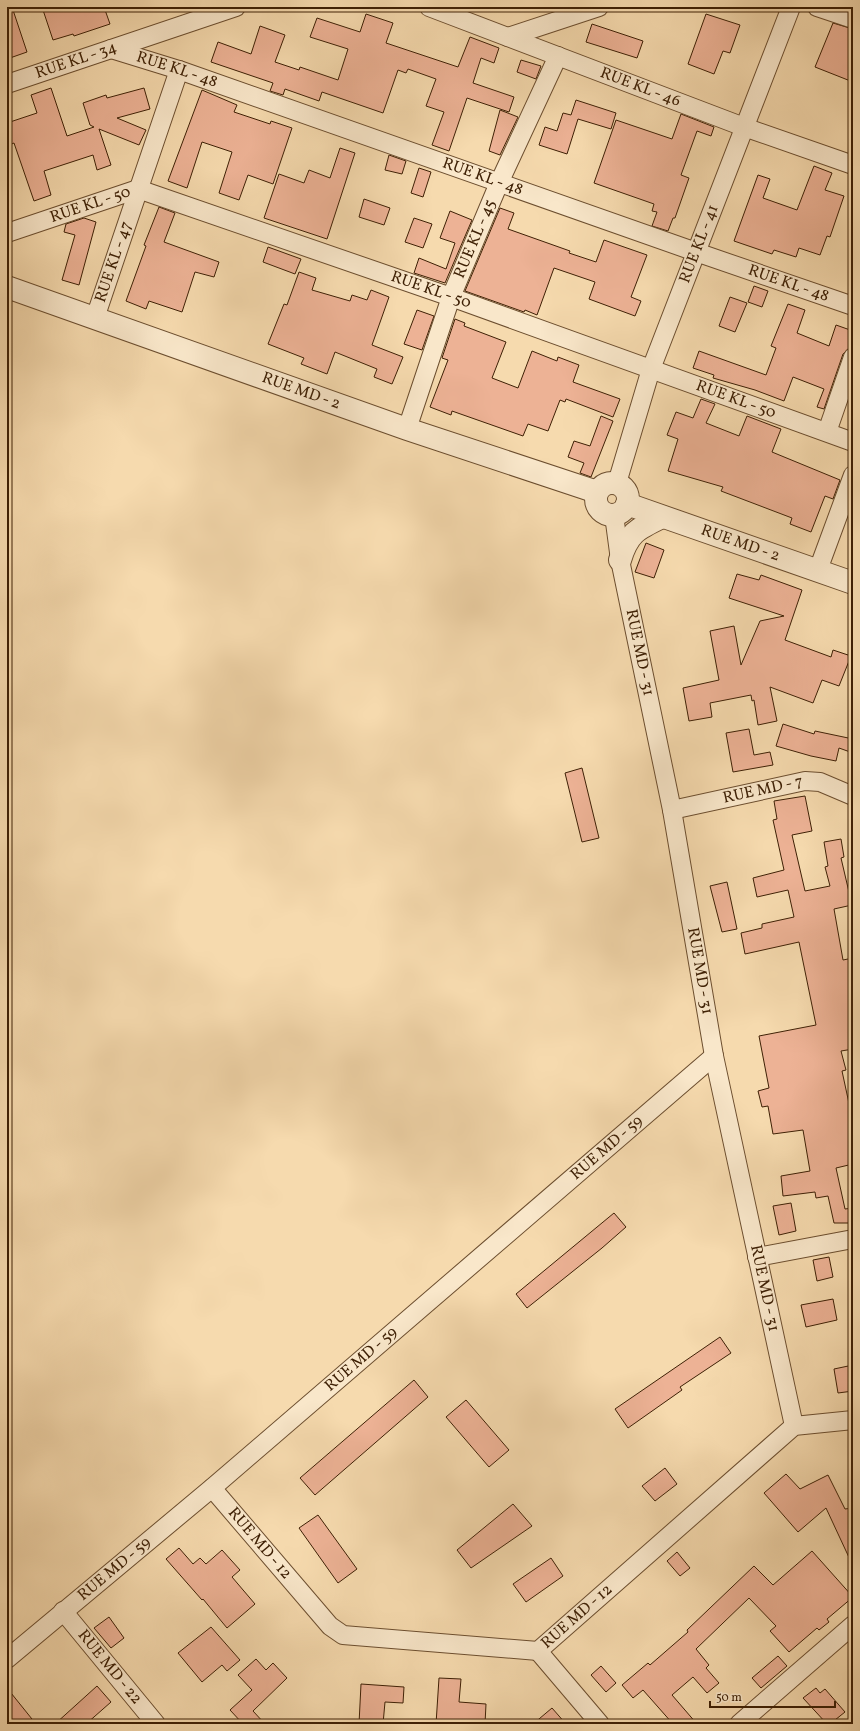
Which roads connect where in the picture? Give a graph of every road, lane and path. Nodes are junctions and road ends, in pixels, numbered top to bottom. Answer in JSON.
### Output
{"nodes":[{"id":1,"x":236,"y":7,"type":"edge"},
{"id":2,"x":429,"y":7,"type":"edge"},
{"id":3,"x":599,"y":7,"type":"edge"},
{"id":4,"x":791,"y":7,"type":"edge"},
{"id":5,"x":817,"y":7,"type":"edge"},
{"id":6,"x":853,"y":20,"type":"edge"},
{"id":7,"x":508,"y":38,"type":"junction"},
{"id":8,"x":111,"y":49,"type":"junction"},
{"id":9,"x":558,"y":56,"type":"junction"},
{"id":10,"x":179,"y":70,"type":"junction"},
{"id":11,"x":7,"y":84,"type":"edge"},
{"id":12,"x":744,"y":127,"type":"junction"},
{"id":13,"x":853,"y":165,"type":"edge"},
{"id":14,"x":499,"y":183,"type":"junction"},
{"id":15,"x":138,"y":189,"type":"junction"},
{"id":16,"x":7,"y":233,"type":"edge"},
{"id":17,"x":696,"y":252,"type":"junction"},
{"id":18,"x":7,"y":287,"type":"edge"},
{"id":19,"x":450,"y":297,"type":"junction"},
{"id":20,"x":853,"y":306,"type":"edge"},
{"id":21,"x":95,"y":318,"type":"junction"},
{"id":22,"x":853,"y":357,"type":"edge"},
{"id":23,"x":651,"y":369,"type":"junction"},
{"id":24,"x":407,"y":429,"type":"junction"},
{"id":25,"x":827,"y":432,"type":"junction"},
{"id":26,"x":853,"y":442,"type":"edge"},
{"id":27,"x":853,"y":475,"type":"edge"},
{"id":28,"x":617,"y":483,"type":"junction"},
{"id":29,"x":597,"y":492,"type":"junction"},
{"id":30,"x":620,"y":510,"type":"junction"},
{"id":31,"x":662,"y":517,"type":"junction"},
{"id":32,"x":620,"y":560,"type":"junction"},
{"id":33,"x":818,"y":570,"type":"junction"},
{"id":34,"x":853,"y":583,"type":"edge"},
{"id":35,"x":853,"y":796,"type":"edge"},
{"id":36,"x":672,"y":810,"type":"junction"},
{"id":37,"x":714,"y":1056,"type":"junction"},
{"id":38,"x":853,"y":1238,"type":"edge"},
{"id":39,"x":757,"y":1257,"type":"junction"},
{"id":40,"x":853,"y":1420,"type":"edge"},
{"id":41,"x":794,"y":1426,"type":"junction"},
{"id":42,"x":212,"y":1488,"type":"junction"},
{"id":43,"x":63,"y":1611,"type":"junction"},
{"id":44,"x":853,"y":1625,"type":"edge"},
{"id":45,"x":538,"y":1651,"type":"junction"},
{"id":46,"x":7,"y":1659,"type":"edge"},
{"id":47,"x":156,"y":1724,"type":"edge"},
{"id":48,"x":600,"y":1724,"type":"edge"},
{"id":49,"x":738,"y":1724,"type":"edge"}],
"edges":[{"from":1,"to":8,"type":"street","name":"RUE KL - 34"},
{"from":2,"to":7,"type":"street","name":"RUE KL - 46"},
{"from":3,"to":7,"type":"street"},
{"from":4,"to":12,"type":"street","name":"RUE KL - 41"},
{"from":5,"to":6,"type":"street"},
{"from":7,"to":9,"type":"street","name":"RUE KL - 46"},
{"from":8,"to":10,"type":"street","name":"RUE KL - 48"},
{"from":8,"to":11,"type":"street","name":"RUE KL - 34"},
{"from":9,"to":12,"type":"street","name":"RUE KL - 46"},
{"from":9,"to":14,"type":"street","name":"RUE KL - 45"},
{"from":10,"to":14,"type":"street","name":"RUE KL - 48"},
{"from":10,"to":15,"type":"street","name":"RUE KL - 47"},
{"from":12,"to":13,"type":"street","name":"RUE KL - 46"},
{"from":12,"to":17,"type":"street","name":"RUE KL - 41"},
{"from":14,"to":17,"type":"street","name":"RUE KL - 48"},
{"from":14,"to":19,"type":"street","name":"RUE KL - 45"},
{"from":15,"to":16,"type":"street","name":"RUE KL - 50"},
{"from":15,"to":19,"type":"street","name":"RUE KL - 50"},
{"from":15,"to":21,"type":"street","name":"RUE KL - 47"},
{"from":17,"to":20,"type":"street","name":"RUE KL - 48"},
{"from":17,"to":23,"type":"street","name":"RUE KL - 41"},
{"from":18,"to":21,"type":"street","name":"RUE MD - 2"},
{"from":19,"to":23,"type":"street","name":"RUE KL - 50"},
{"from":19,"to":24,"type":"street","name":"RUE KL - 45"},
{"from":21,"to":24,"type":"street","name":"RUE MD - 2"},
{"from":22,"to":25,"type":"street"},
{"from":23,"to":25,"type":"street","name":"RUE KL - 50"},
{"from":23,"to":28,"type":"street","name":"RUE KL - 41"},
{"from":24,"to":29,"type":"street","name":"RUE MD - 2"},
{"from":25,"to":26,"type":"street","name":"RUE KL - 50"},
{"from":27,"to":33,"type":"street"},
{"from":28,"to":29,"type":"street"},
{"from":28,"to":30,"type":"street"},
{"from":29,"to":30,"type":"street"},
{"from":30,"to":31,"type":"street","name":"RUE MD - 2"},
{"from":30,"to":32,"type":"street","name":"RUE MD - 31"},
{"from":31,"to":32,"type":"street"},
{"from":31,"to":33,"type":"street","name":"RUE MD - 2"},
{"from":32,"to":36,"type":"street","name":"RUE MD - 31"},
{"from":33,"to":34,"type":"street","name":"RUE MD - 2"},
{"from":35,"to":36,"type":"street","name":"RUE MD - 7"},
{"from":36,"to":37,"type":"street","name":"RUE MD - 31"},
{"from":37,"to":39,"type":"street","name":"RUE MD - 31"},
{"from":37,"to":42,"type":"street","name":"RUE MD - 59"},
{"from":38,"to":39,"type":"street"},
{"from":39,"to":41,"type":"street","name":"RUE MD - 31"},
{"from":40,"to":41,"type":"street"},
{"from":41,"to":45,"type":"street","name":"RUE MD - 12"},
{"from":42,"to":43,"type":"street","name":"RUE MD - 59"},
{"from":42,"to":45,"type":"street","name":"RUE MD - 12"},
{"from":43,"to":46,"type":"street","name":"RUE MD - 59"},
{"from":43,"to":47,"type":"street","name":"RUE MD - 22"},
{"from":44,"to":49,"type":"street"},
{"from":45,"to":48,"type":"street"}]}
